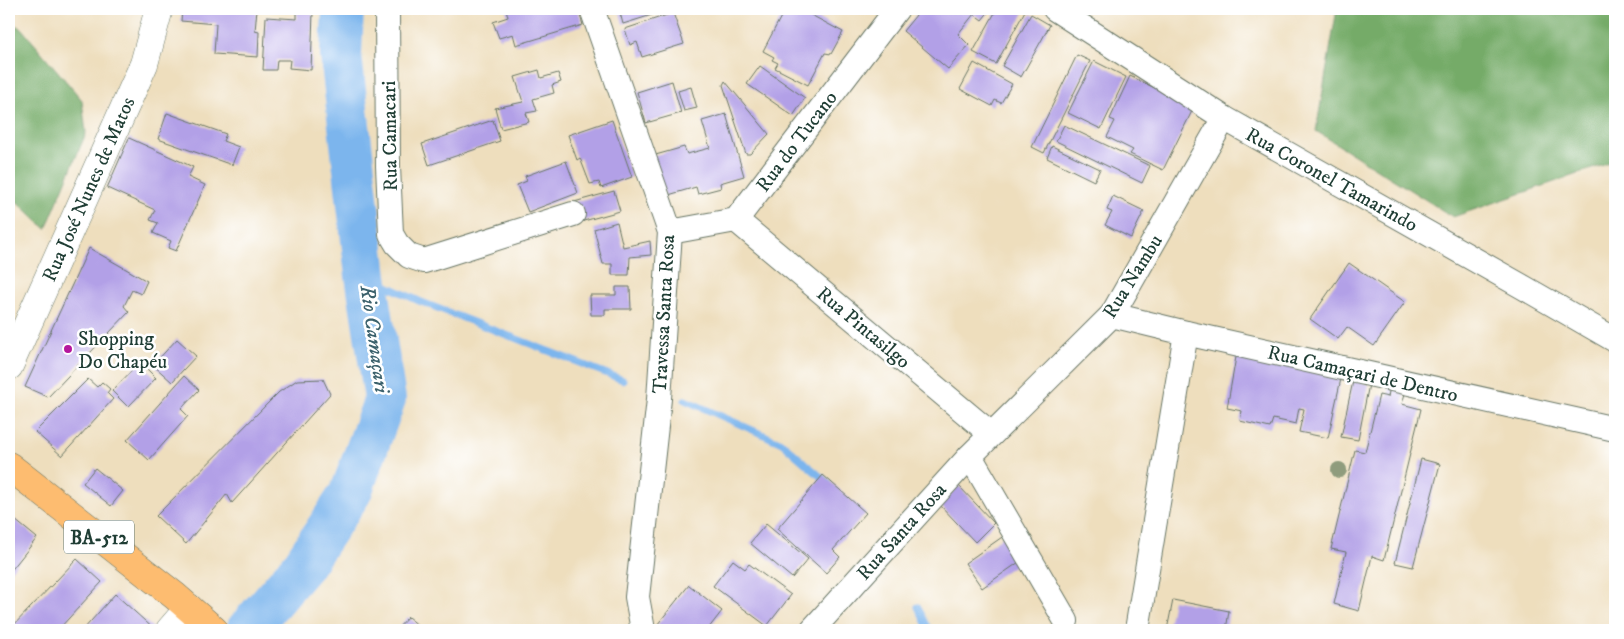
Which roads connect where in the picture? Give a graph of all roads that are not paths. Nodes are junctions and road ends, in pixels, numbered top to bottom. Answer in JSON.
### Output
{"nodes":[{"id":1,"x":159,"y":9,"type":"edge"},
{"id":2,"x":388,"y":9,"type":"edge"},
{"id":3,"x":592,"y":9,"type":"edge"},
{"id":4,"x":897,"y":9,"type":"edge"},
{"id":5,"x":1055,"y":9,"type":"edge"},
{"id":6,"x":1224,"y":118,"type":"junction"},
{"id":7,"x":574,"y":214,"type":"dead end"},
{"id":8,"x":736,"y":220,"type":"junction"},
{"id":9,"x":670,"y":232,"type":"junction"},
{"id":10,"x":1112,"y":315,"type":"junction"},
{"id":11,"x":1186,"y":333,"type":"junction"},
{"id":12,"x":1615,"y":340,"type":"edge"},
{"id":13,"x":9,"y":366,"type":"edge"},
{"id":14,"x":1615,"y":429,"type":"edge"},
{"id":15,"x":992,"y":434,"type":"junction"},
{"id":16,"x":970,"y":456,"type":"junction"},
{"id":17,"x":9,"y":466,"type":"edge"},
{"id":18,"x":203,"y":620,"type":"edge"},
{"id":19,"x":1066,"y":621,"type":"dead end"},
{"id":20,"x":170,"y":630,"type":"edge"},
{"id":21,"x":643,"y":630,"type":"edge"},
{"id":22,"x":812,"y":630,"type":"edge"},
{"id":23,"x":1137,"y":630,"type":"edge"}],
"edges":[{"from":1,"to":13,"type":"street","name":"Rua José Nunes de Matos"},
{"from":2,"to":7,"type":"street","name":"Rua Camacari"},
{"from":3,"to":9,"type":"street","name":"Travessa Santa Rosa"},
{"from":4,"to":8,"type":"street","name":"Rua do Tucano"},
{"from":5,"to":6,"type":"street","name":"Rua Coronel Tamarindo"},
{"from":6,"to":10,"type":"street","name":"Rua Nambu"},
{"from":6,"to":12,"type":"street","name":"Rua Coronel Tamarindo"},
{"from":8,"to":9,"type":"street"},
{"from":8,"to":15,"type":"street","name":"Rua Pintasilgo"},
{"from":9,"to":21,"type":"street","name":"Travessa Santa Rosa"},
{"from":10,"to":11,"type":"street","name":"Rua Camaçari de Dentro"},
{"from":10,"to":15,"type":"street","name":"Rua Nambu"},
{"from":11,"to":14,"type":"street","name":"Rua Camaçari de Dentro"},
{"from":11,"to":23,"type":"street"},
{"from":15,"to":16,"type":"street","name":"Rua Santa Rosa"},
{"from":16,"to":19,"type":"street"},
{"from":16,"to":22,"type":"street","name":"Rua Santa Rosa"},
{"from":17,"to":18,"type":"main road","number":"BA-512"},
{"from":18,"to":20,"type":"street"}]}
